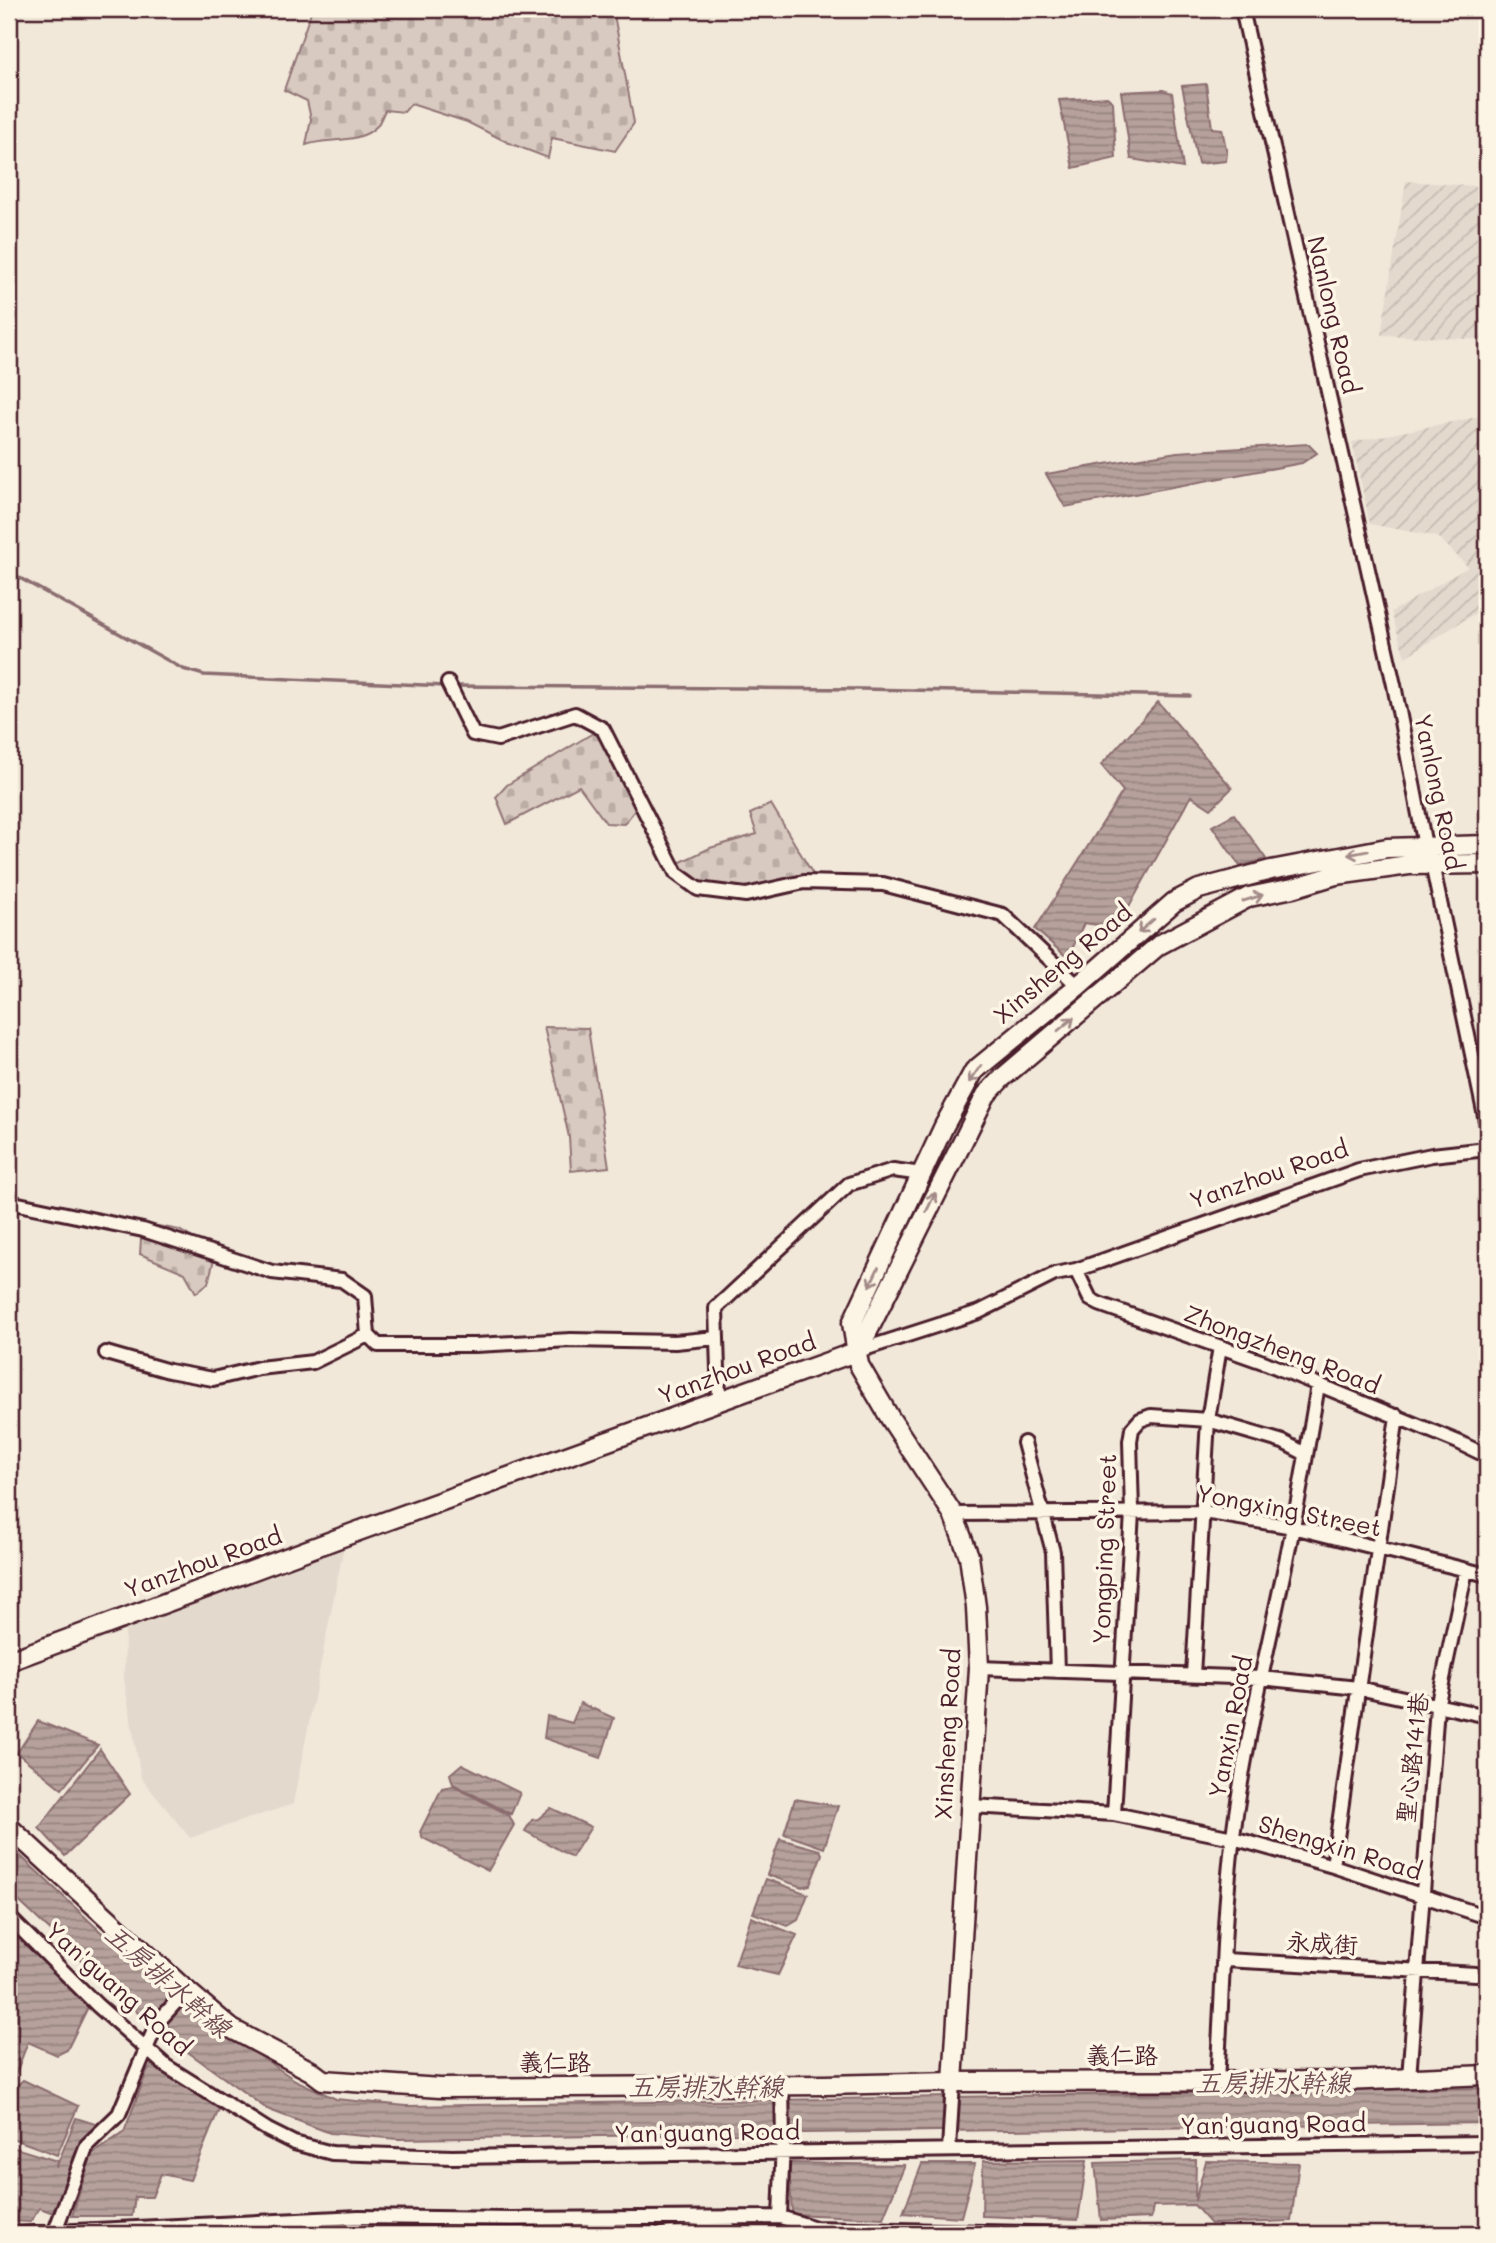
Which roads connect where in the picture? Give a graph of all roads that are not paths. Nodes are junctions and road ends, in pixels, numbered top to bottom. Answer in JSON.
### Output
{"nodes":[{"id":1,"x":1242,"y":9,"type":"edge"},
{"id":2,"x":1382,"y":631,"type":"joint"},
{"id":3,"x":448,"y":683,"type":"dead end"},
{"id":4,"x":1487,"y":845,"type":"edge"},
{"id":5,"x":1425,"y":846,"type":"junction"},
{"id":6,"x":1432,"y":864,"type":"junction"},
{"id":7,"x":1487,"y":864,"type":"edge"},
{"id":8,"x":1078,"y":985,"type":"junction"},
{"id":9,"x":1487,"y":1126,"type":"edge"},
{"id":10,"x":1487,"y":1149,"type":"edge"},
{"id":11,"x":922,"y":1174,"type":"junction"},
{"id":12,"x":9,"y":1202,"type":"edge"},
{"id":13,"x":1076,"y":1270,"type":"junction"},
{"id":14,"x":368,"y":1335,"type":"junction"},
{"id":15,"x":716,"y":1338,"type":"junction"},
{"id":16,"x":1220,"y":1347,"type":"junction"},
{"id":17,"x":858,"y":1352,"type":"junction"},
{"id":18,"x":106,"y":1353,"type":"dead end"},
{"id":19,"x":1318,"y":1385,"type":"junction"},
{"id":20,"x":719,"y":1401,"type":"junction"},
{"id":21,"x":1397,"y":1416,"type":"junction"},
{"id":22,"x":1208,"y":1420,"type":"junction"},
{"id":23,"x":1024,"y":1443,"type":"dead end"},
{"id":24,"x":1306,"y":1454,"type":"junction"},
{"id":25,"x":1487,"y":1456,"type":"edge"},
{"id":26,"x":1043,"y":1512,"type":"junction"},
{"id":27,"x":1204,"y":1512,"type":"junction"},
{"id":28,"x":1132,"y":1513,"type":"junction"},
{"id":29,"x":953,"y":1514,"type":"junction"},
{"id":30,"x":1293,"y":1527,"type":"junction"},
{"id":31,"x":1378,"y":1548,"type":"junction"},
{"id":32,"x":1466,"y":1570,"type":"junction"},
{"id":33,"x":1487,"y":1575,"type":"edge"},
{"id":34,"x":9,"y":1661,"type":"edge"},
{"id":35,"x":979,"y":1668,"type":"junction"},
{"id":36,"x":1057,"y":1671,"type":"junction"},
{"id":37,"x":1121,"y":1673,"type":"junction"},
{"id":38,"x":1193,"y":1675,"type":"junction"},
{"id":39,"x":1261,"y":1678,"type":"junction"},
{"id":40,"x":1358,"y":1688,"type":"junction"},
{"id":41,"x":1437,"y":1707,"type":"junction"},
{"id":42,"x":1487,"y":1716,"type":"edge"},
{"id":43,"x":970,"y":1805,"type":"junction"},
{"id":44,"x":1114,"y":1814,"type":"junction"},
{"id":45,"x":9,"y":1827,"type":"edge"},
{"id":46,"x":1233,"y":1838,"type":"junction"},
{"id":47,"x":1333,"y":1866,"type":"junction"},
{"id":48,"x":1422,"y":1894,"type":"junction"},
{"id":49,"x":9,"y":1917,"type":"edge"},
{"id":50,"x":1487,"y":1917,"type":"edge"},
{"id":51,"x":1225,"y":1960,"type":"junction"},
{"id":52,"x":1417,"y":1970,"type":"junction"},
{"id":53,"x":1476,"y":1974,"type":"dead end"},
{"id":54,"x":183,"y":1994,"type":"junction"},
{"id":55,"x":146,"y":2046,"type":"junction"},
{"id":56,"x":1487,"y":2075,"type":"edge"},
{"id":57,"x":1409,"y":2078,"type":"junction"},
{"id":58,"x":1217,"y":2080,"type":"junction"},
{"id":59,"x":782,"y":2089,"type":"junction"},
{"id":60,"x":953,"y":2089,"type":"junction"},
{"id":61,"x":1487,"y":2143,"type":"edge"},
{"id":62,"x":782,"y":2147,"type":"junction"},
{"id":63,"x":949,"y":2149,"type":"junction"},
{"id":64,"x":727,"y":2217,"type":"junction"},
{"id":65,"x":779,"y":2217,"type":"junction"},
{"id":66,"x":55,"y":2231,"type":"junction"},
{"id":67,"x":14,"y":2234,"type":"edge"},
{"id":68,"x":662,"y":2234,"type":"edge"},
{"id":69,"x":1074,"y":2234,"type":"edge"}],
"edges":[{"from":1,"to":2,"type":"street","name":"Nanlong Road"},
{"from":2,"to":5,"type":"street","name":"Yanlong Road"},
{"from":3,"to":8,"type":"street"},
{"from":4,"to":5,"type":"street","name":"Xinsheng Road"},
{"from":5,"to":6,"type":"street","name":"Yanlong Road"},
{"from":5,"to":8,"type":"street","name":"Xinsheng Road","one_way":true},
{"from":6,"to":7,"type":"street","name":"Xinsheng Road"},
{"from":6,"to":9,"type":"street","name":"Yanlong Road"},
{"from":17,"to":6,"type":"street","name":"Xinsheng Road","one_way":true},
{"from":8,"to":11,"type":"street","name":"Xinsheng Road","one_way":true},
{"from":10,"to":13,"type":"street","name":"Yanzhou Road"},
{"from":11,"to":15,"type":"street"},
{"from":11,"to":17,"type":"street","name":"Xinsheng Road","one_way":true},
{"from":12,"to":14,"type":"street"},
{"from":13,"to":16,"type":"street","name":"Zhongzheng Road"},
{"from":13,"to":17,"type":"street","name":"Yanzhou Road"},
{"from":14,"to":15,"type":"street"},
{"from":14,"to":18,"type":"street"},
{"from":15,"to":20,"type":"street"},
{"from":16,"to":19,"type":"street","name":"Zhongzheng Road"},
{"from":16,"to":22,"type":"street"},
{"from":17,"to":20,"type":"street","name":"Yanzhou Road"},
{"from":17,"to":29,"type":"street","name":"Xinsheng Road"},
{"from":19,"to":21,"type":"street","name":"Zhongzheng Road"},
{"from":19,"to":24,"type":"street","name":"Yanxin Road"},
{"from":20,"to":34,"type":"street","name":"Yanzhou Road"},
{"from":21,"to":25,"type":"street","name":"Zhongzheng Road"},
{"from":21,"to":31,"type":"street"},
{"from":22,"to":24,"type":"street","name":"Yongping Street"},
{"from":22,"to":27,"type":"street"},
{"from":22,"to":28,"type":"street","name":"Yongping Street"},
{"from":23,"to":26,"type":"street"},
{"from":24,"to":30,"type":"street","name":"Yanxin Road"},
{"from":26,"to":28,"type":"street","name":"Yongxing Street"},
{"from":26,"to":29,"type":"street","name":"Yongxing Street"},
{"from":26,"to":36,"type":"street"},
{"from":27,"to":28,"type":"street","name":"Yongxing Street"},
{"from":27,"to":30,"type":"street","name":"Yongxing Street"},
{"from":27,"to":38,"type":"street"},
{"from":28,"to":37,"type":"street","name":"Yongping Street"},
{"from":29,"to":35,"type":"street","name":"Xinsheng Road"},
{"from":30,"to":31,"type":"street","name":"Yongxing Street"},
{"from":30,"to":39,"type":"street","name":"Yanxin Road"},
{"from":31,"to":32,"type":"street","name":"Yongxing Street"},
{"from":31,"to":40,"type":"street"},
{"from":32,"to":33,"type":"street","name":"Yongxing Street"},
{"from":32,"to":41,"type":"street","name":"聖心路141巷"},
{"from":35,"to":36,"type":"street"},
{"from":35,"to":43,"type":"street","name":"Xinsheng Road"},
{"from":36,"to":37,"type":"street"},
{"from":37,"to":38,"type":"street"},
{"from":37,"to":44,"type":"street","name":"Yongping Street"},
{"from":38,"to":39,"type":"street"},
{"from":39,"to":40,"type":"street"},
{"from":39,"to":46,"type":"street","name":"Yanxin Road"},
{"from":40,"to":41,"type":"street"},
{"from":40,"to":47,"type":"street"},
{"from":41,"to":42,"type":"street"},
{"from":41,"to":48,"type":"street","name":"聖心路141巷"},
{"from":43,"to":44,"type":"street","name":"Shengxin Road"},
{"from":43,"to":60,"type":"street","name":"Xinsheng Road"},
{"from":44,"to":46,"type":"street","name":"Shengxin Road"},
{"from":45,"to":54,"type":"street","name":"義仁路"},
{"from":46,"to":47,"type":"street","name":"Shengxin Road"},
{"from":46,"to":51,"type":"street","name":"Yanxin Road"},
{"from":47,"to":48,"type":"street","name":"Shengxin Road"},
{"from":48,"to":50,"type":"street","name":"Shengxin Road"},
{"from":48,"to":52,"type":"street","name":"聖心路141巷"},
{"from":49,"to":55,"type":"street","name":"Yan'guang Road"},
{"from":51,"to":52,"type":"street","name":"永成街"},
{"from":51,"to":58,"type":"street","name":"Yanxin Road"},
{"from":52,"to":53,"type":"street","name":"永成街"},
{"from":52,"to":57,"type":"street","name":"聖心路141巷"},
{"from":54,"to":55,"type":"street"},
{"from":54,"to":59,"type":"street","name":"義仁路"},
{"from":55,"to":62,"type":"street","name":"Yan'guang Road"},
{"from":55,"to":66,"type":"street"},
{"from":56,"to":57,"type":"street","name":"義仁路"},
{"from":57,"to":58,"type":"street","name":"義仁路"},
{"from":58,"to":60,"type":"street","name":"義仁路"},
{"from":59,"to":60,"type":"street","name":"義仁路"},
{"from":59,"to":62,"type":"street"},
{"from":60,"to":63,"type":"street","name":"Xinsheng Road"},
{"from":61,"to":63,"type":"street","name":"Yan'guang Road"},
{"from":62,"to":63,"type":"street","name":"Yan'guang Road"},
{"from":62,"to":65,"type":"street"},
{"from":64,"to":65,"type":"street"},
{"from":64,"to":66,"type":"street"},
{"from":64,"to":68,"type":"street"},
{"from":65,"to":69,"type":"street"},
{"from":66,"to":67,"type":"street"}]}
